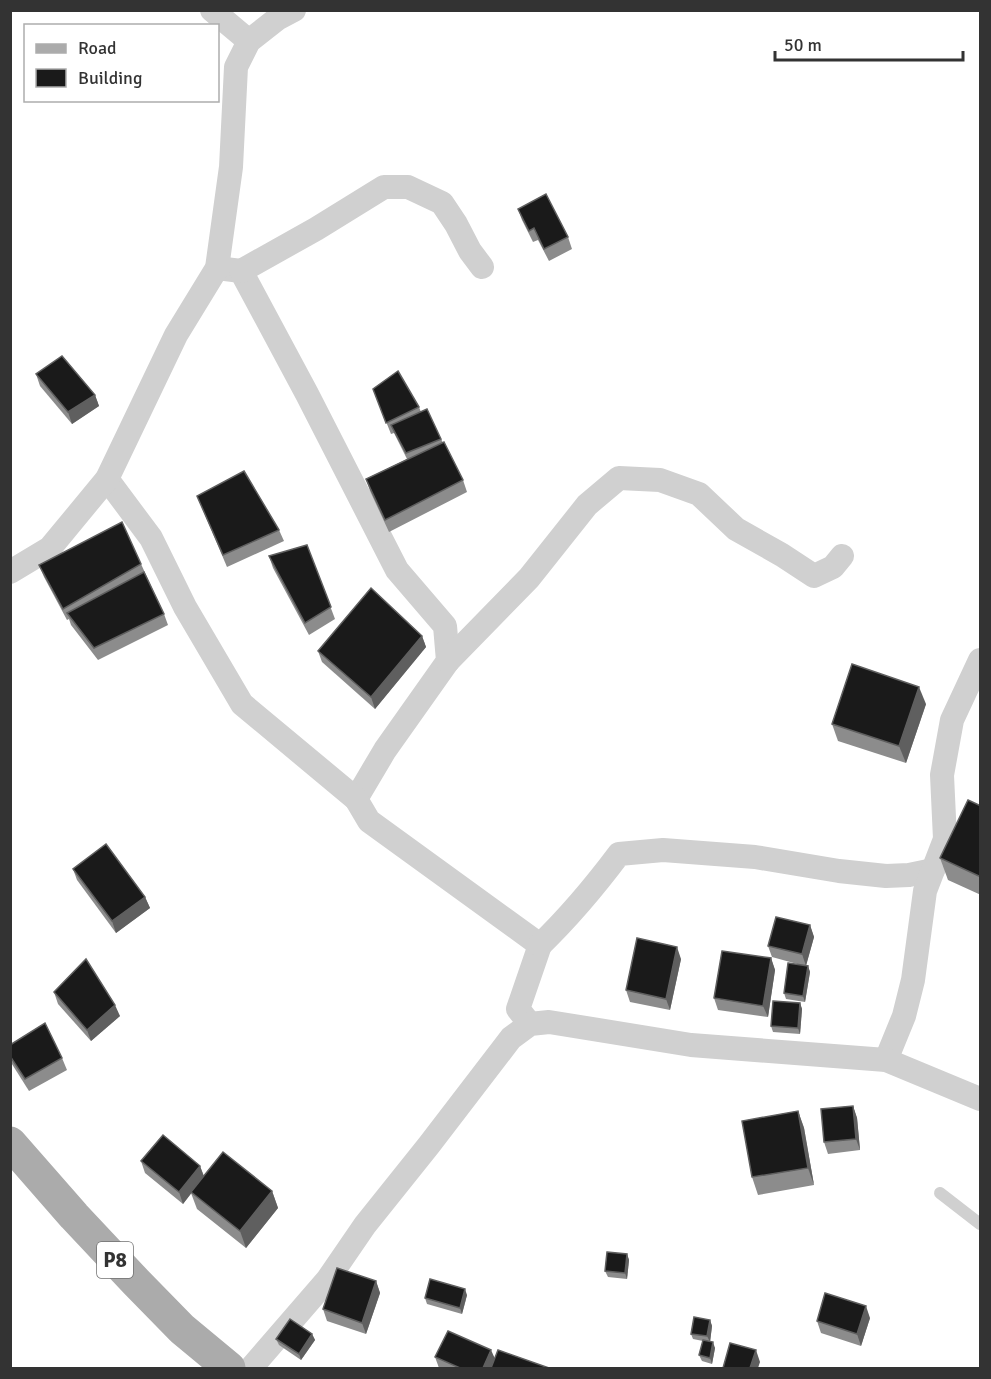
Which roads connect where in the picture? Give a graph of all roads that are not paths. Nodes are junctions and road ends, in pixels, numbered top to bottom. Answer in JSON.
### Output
{"nodes":[{"id":1,"x":212,"y":10,"type":"edge"},
{"id":2,"x":294,"y":10,"type":"edge"},
{"id":3,"x":249,"y":41,"type":"junction"},
{"id":4,"x":482,"y":267,"type":"dead end"},
{"id":5,"x":217,"y":268,"type":"junction"},
{"id":6,"x":241,"y":271,"type":"junction"},
{"id":7,"x":107,"y":479,"type":"junction"},
{"id":8,"x":842,"y":556,"type":"dead end"},
{"id":9,"x":10,"y":572,"type":"edge"},
{"id":10,"x":981,"y":660,"type":"edge"},
{"id":11,"x":448,"y":661,"type":"junction"},
{"id":12,"x":356,"y":798,"type":"junction"},
{"id":13,"x":933,"y":870,"type":"junction"},
{"id":14,"x":540,"y":945,"type":"junction"},
{"id":15,"x":530,"y":1024,"type":"junction"},
{"id":16,"x":886,"y":1060,"type":"junction"},
{"id":17,"x":981,"y":1099,"type":"edge"},
{"id":18,"x":10,"y":1143,"type":"edge"},
{"id":19,"x":940,"y":1193,"type":"dead end"},
{"id":20,"x":981,"y":1224,"type":"edge"},
{"id":21,"x":229,"y":1368,"type":"edge"},
{"id":22,"x":251,"y":1368,"type":"edge"}],
"edges":[{"from":1,"to":3,"type":"street"},
{"from":2,"to":3,"type":"street"},
{"from":3,"to":5,"type":"street"},
{"from":4,"to":6,"type":"street"},
{"from":5,"to":6,"type":"street"},
{"from":5,"to":7,"type":"street"},
{"from":6,"to":11,"type":"street"},
{"from":7,"to":9,"type":"street"},
{"from":7,"to":12,"type":"street"},
{"from":8,"to":11,"type":"street"},
{"from":10,"to":13,"type":"street"},
{"from":11,"to":12,"type":"street"},
{"from":12,"to":14,"type":"street"},
{"from":13,"to":14,"type":"street"},
{"from":13,"to":16,"type":"street"},
{"from":14,"to":15,"type":"street"},
{"from":15,"to":16,"type":"street"},
{"from":15,"to":22,"type":"street"},
{"from":16,"to":17,"type":"street"},
{"from":18,"to":21,"type":"main road","number":"P8"},
{"from":19,"to":20,"type":"lane"}]}
